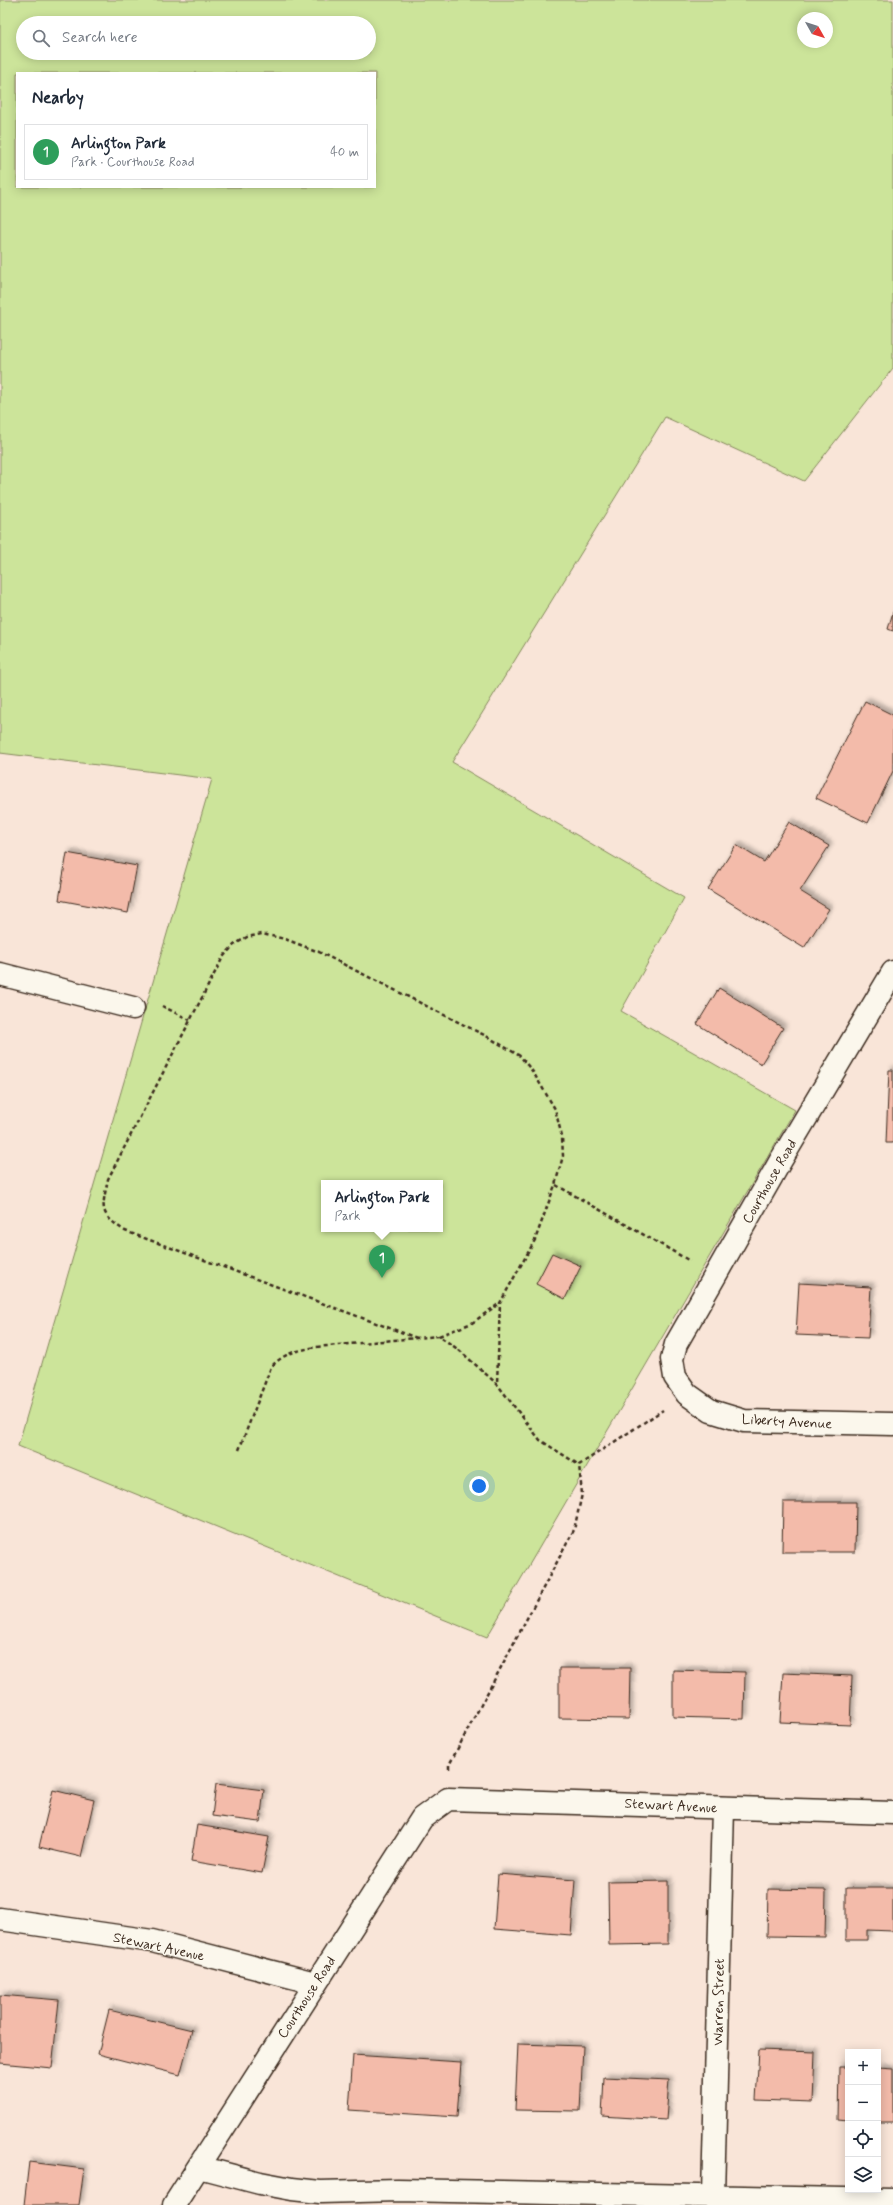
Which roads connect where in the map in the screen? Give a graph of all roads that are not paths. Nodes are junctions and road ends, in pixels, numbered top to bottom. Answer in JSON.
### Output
{"nodes":[{"id":1,"x":893,"y":972,"type":"edge"},
{"id":2,"x":0,"y":974,"type":"edge"},
{"id":3,"x":133,"y":1008,"type":"dead end"},
{"id":4,"x":687,"y":1394,"type":"joint"},
{"id":5,"x":893,"y":1424,"type":"edge"},
{"id":6,"x":448,"y":1799,"type":"joint"},
{"id":7,"x":723,"y":1808,"type":"junction"},
{"id":8,"x":893,"y":1813,"type":"edge"},
{"id":9,"x":0,"y":1919,"type":"edge"},
{"id":10,"x":315,"y":1983,"type":"junction"},
{"id":11,"x":199,"y":2167,"type":"junction"},
{"id":12,"x":713,"y":2195,"type":"junction"},
{"id":13,"x":893,"y":2200,"type":"edge"},
{"id":14,"x":174,"y":2205,"type":"edge"}],
"edges":[{"from":1,"to":4,"type":"street","name":"Courthouse Road"},
{"from":2,"to":3,"type":"street"},
{"from":4,"to":5,"type":"street","name":"Liberty Avenue"},
{"from":6,"to":7,"type":"street","name":"Stewart Avenue"},
{"from":6,"to":10,"type":"street","name":"Courthouse Road"},
{"from":7,"to":8,"type":"street","name":"Stewart Avenue"},
{"from":7,"to":12,"type":"street","name":"Warren Street"},
{"from":9,"to":10,"type":"street","name":"Stewart Avenue"},
{"from":10,"to":11,"type":"street","name":"Courthouse Road"},
{"from":11,"to":12,"type":"street"},
{"from":11,"to":14,"type":"street","name":"Courthouse Road"},
{"from":12,"to":13,"type":"street"}]}
